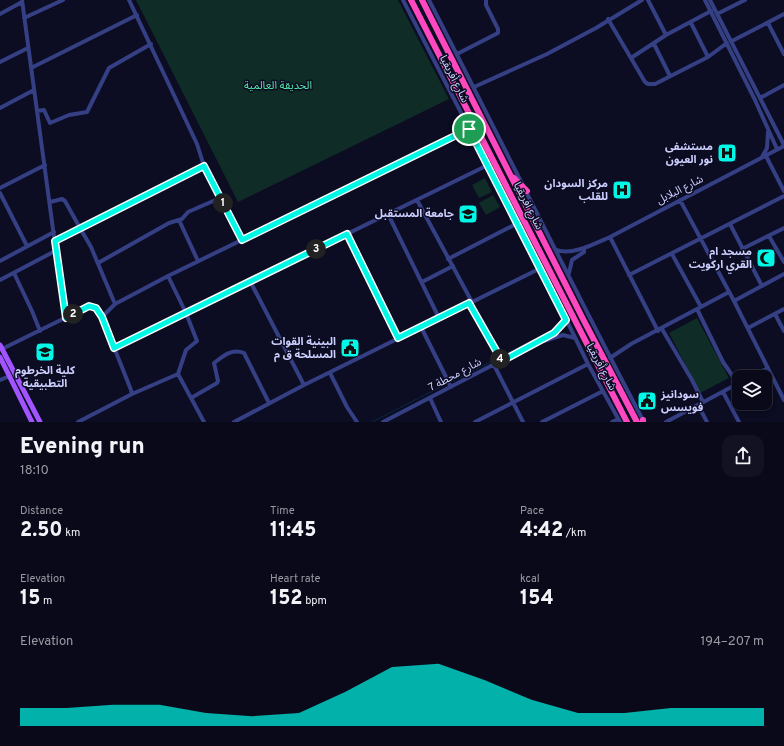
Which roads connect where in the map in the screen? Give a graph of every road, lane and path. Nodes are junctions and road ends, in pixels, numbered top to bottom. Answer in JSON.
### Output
{"nodes":[{"id":1,"x":63,"y":0,"type":"edge"},
{"id":2,"x":130,"y":0,"type":"edge"},
{"id":3,"x":403,"y":0,"type":"edge"},
{"id":4,"x":411,"y":0,"type":"edge"},
{"id":5,"x":422,"y":0,"type":"edge"},
{"id":6,"x":429,"y":0,"type":"edge"},
{"id":7,"x":486,"y":0,"type":"edge"},
{"id":8,"x":642,"y":0,"type":"edge"},
{"id":9,"x":648,"y":0,"type":"edge"},
{"id":10,"x":705,"y":0,"type":"edge"},
{"id":11,"x":710,"y":0,"type":"edge"},
{"id":12,"x":744,"y":0,"type":"edge"},
{"id":13,"x":22,"y":1,"type":"edge"},
{"id":14,"x":710,"y":11,"type":"junction"},
{"id":15,"x":0,"y":14,"type":"edge"},
{"id":16,"x":717,"y":14,"type":"junction"},
{"id":17,"x":784,"y":14,"type":"edge"},
{"id":18,"x":138,"y":15,"type":"junction"},
{"id":19,"x":24,"y":18,"type":"junction"},
{"id":20,"x":608,"y":19,"type":"junction"},
{"id":21,"x":691,"y":23,"type":"junction"},
{"id":22,"x":768,"y":23,"type":"junction"},
{"id":23,"x":666,"y":35,"type":"junction"},
{"id":24,"x":729,"y":42,"type":"junction"},
{"id":25,"x":151,"y":44,"type":"junction"},
{"id":26,"x":444,"y":44,"type":"junction"},
{"id":27,"x":654,"y":44,"type":"junction"},
{"id":28,"x":28,"y":48,"type":"junction"},
{"id":29,"x":783,"y":52,"type":"edge"},
{"id":30,"x":438,"y":53,"type":"junction"},
{"id":31,"x":457,"y":54,"type":"junction"},
{"id":32,"x":708,"y":57,"type":"junction"},
{"id":33,"x":451,"y":58,"type":"junction"},
{"id":34,"x":631,"y":58,"type":"junction"},
{"id":35,"x":0,"y":62,"type":"edge"},
{"id":36,"x":443,"y":63,"type":"junction"},
{"id":37,"x":31,"y":68,"type":"junction"},
{"id":38,"x":670,"y":76,"type":"junction"},
{"id":39,"x":784,"y":85,"type":"edge"},
{"id":40,"x":474,"y":88,"type":"junction"},
{"id":41,"x":34,"y":90,"type":"junction"},
{"id":42,"x":760,"y":98,"type":"junction"},
{"id":43,"x":0,"y":108,"type":"edge"},
{"id":44,"x":37,"y":111,"type":"junction"},
{"id":45,"x":768,"y":128,"type":"junction"},
{"id":46,"x":469,"y":129,"type":"junction"},
{"id":47,"x":784,"y":145,"type":"edge"},
{"id":48,"x":483,"y":148,"type":"junction"},
{"id":49,"x":777,"y":149,"type":"junction"},
{"id":50,"x":764,"y":157,"type":"junction"},
{"id":51,"x":44,"y":166,"type":"junction"},
{"id":52,"x":204,"y":166,"type":"junction"},
{"id":53,"x":488,"y":166,"type":"junction"},
{"id":54,"x":510,"y":174,"type":"junction"},
{"id":55,"x":0,"y":188,"type":"edge"},
{"id":56,"x":527,"y":191,"type":"junction"},
{"id":57,"x":784,"y":191,"type":"edge"},
{"id":58,"x":0,"y":193,"type":"edge"},
{"id":59,"x":784,"y":196,"type":"edge"},
{"id":60,"x":220,"y":198,"type":"junction"},
{"id":61,"x":416,"y":200,"type":"junction"},
{"id":62,"x":680,"y":200,"type":"junction"},
{"id":63,"x":50,"y":202,"type":"junction"},
{"id":64,"x":388,"y":214,"type":"junction"},
{"id":65,"x":179,"y":220,"type":"junction"},
{"id":66,"x":518,"y":223,"type":"junction"},
{"id":67,"x":730,"y":224,"type":"junction"},
{"id":68,"x":80,"y":228,"type":"junction"},
{"id":69,"x":784,"y":228,"type":"edge"},
{"id":70,"x":54,"y":232,"type":"junction"},
{"id":71,"x":347,"y":234,"type":"junction"},
{"id":72,"x":770,"y":236,"type":"junction"},
{"id":73,"x":610,"y":237,"type":"junction"},
{"id":74,"x":701,"y":238,"type":"junction"},
{"id":75,"x":242,"y":240,"type":"junction"},
{"id":76,"x":55,"y":241,"type":"junction"},
{"id":77,"x":27,"y":246,"type":"junction"},
{"id":78,"x":584,"y":249,"type":"junction"},
{"id":79,"x":742,"y":249,"type":"junction"},
{"id":80,"x":57,"y":250,"type":"junction"},
{"id":81,"x":557,"y":250,"type":"junction"},
{"id":82,"x":672,"y":254,"type":"junction"},
{"id":83,"x":448,"y":259,"type":"junction"},
{"id":84,"x":0,"y":261,"type":"edge"},
{"id":85,"x":198,"y":261,"type":"junction"},
{"id":86,"x":784,"y":262,"type":"edge"},
{"id":87,"x":98,"y":263,"type":"junction"},
{"id":88,"x":452,"y":266,"type":"junction"},
{"id":89,"x":541,"y":268,"type":"junction"},
{"id":90,"x":14,"y":273,"type":"junction"},
{"id":91,"x":629,"y":274,"type":"junction"},
{"id":92,"x":784,"y":274,"type":"edge"},
{"id":93,"x":569,"y":275,"type":"junction"},
{"id":94,"x":168,"y":276,"type":"junction"},
{"id":95,"x":0,"y":280,"type":"edge"},
{"id":96,"x":250,"y":281,"type":"junction"},
{"id":97,"x":422,"y":282,"type":"junction"},
{"id":98,"x":762,"y":286,"type":"junction"},
{"id":99,"x":729,"y":292,"type":"junction"},
{"id":100,"x":734,"y":301,"type":"junction"},
{"id":101,"x":471,"y":302,"type":"junction"},
{"id":102,"x":115,"y":304,"type":"junction"},
{"id":103,"x":699,"y":308,"type":"junction"},
{"id":104,"x":784,"y":309,"type":"edge"},
{"id":105,"x":186,"y":313,"type":"junction"},
{"id":106,"x":775,"y":314,"type":"junction"},
{"id":107,"x":102,"y":317,"type":"junction"},
{"id":108,"x":66,"y":318,"type":"junction"},
{"id":109,"x":440,"y":318,"type":"junction"},
{"id":110,"x":566,"y":320,"type":"junction"},
{"id":111,"x":422,"y":327,"type":"junction"},
{"id":112,"x":748,"y":328,"type":"junction"},
{"id":113,"x":660,"y":330,"type":"junction"},
{"id":114,"x":40,"y":331,"type":"junction"},
{"id":115,"x":784,"y":331,"type":"edge"},
{"id":116,"x":398,"y":338,"type":"junction"},
{"id":117,"x":576,"y":339,"type":"junction"},
{"id":118,"x":536,"y":343,"type":"junction"},
{"id":119,"x":1,"y":347,"type":"edge"},
{"id":120,"x":114,"y":348,"type":"junction"},
{"id":121,"x":0,"y":357,"type":"edge"},
{"id":122,"x":610,"y":358,"type":"junction"},
{"id":123,"x":502,"y":361,"type":"junction"},
{"id":124,"x":588,"y":364,"type":"junction"},
{"id":125,"x":494,"y":365,"type":"junction"},
{"id":126,"x":768,"y":368,"type":"junction"},
{"id":127,"x":764,"y":370,"type":"edge"},
{"id":128,"x":330,"y":373,"type":"junction"},
{"id":129,"x":178,"y":374,"type":"junction"},
{"id":130,"x":732,"y":375,"type":"edge"},
{"id":131,"x":10,"y":376,"type":"junction"},
{"id":132,"x":0,"y":380,"type":"edge"},
{"id":133,"x":304,"y":385,"type":"junction"},
{"id":134,"x":451,"y":387,"type":"junction"},
{"id":135,"x":732,"y":388,"type":"edge"},
{"id":136,"x":603,"y":391,"type":"junction"},
{"id":137,"x":723,"y":392,"type":"junction"},
{"id":138,"x":782,"y":392,"type":"edge"},
{"id":139,"x":132,"y":394,"type":"junction"},
{"id":140,"x":191,"y":398,"type":"junction"},
{"id":141,"x":430,"y":398,"type":"junction"},
{"id":142,"x":608,"y":400,"type":"junction"},
{"id":143,"x":784,"y":400,"type":"edge"},
{"id":144,"x":513,"y":402,"type":"junction"},
{"id":145,"x":703,"y":402,"type":"junction"},
{"id":146,"x":269,"y":403,"type":"junction"},
{"id":147,"x":618,"y":404,"type":"junction"},
{"id":148,"x":698,"y":405,"type":"junction"},
{"id":149,"x":619,"y":421,"type":"edge"},
{"id":150,"x":642,"y":421,"type":"edge"},
{"id":151,"x":32,"y":422,"type":"edge"},
{"id":152,"x":40,"y":422,"type":"edge"},
{"id":153,"x":78,"y":422,"type":"edge"},
{"id":154,"x":204,"y":422,"type":"edge"},
{"id":155,"x":234,"y":422,"type":"edge"},
{"id":156,"x":357,"y":422,"type":"edge"},
{"id":157,"x":383,"y":422,"type":"edge"},
{"id":158,"x":441,"y":422,"type":"edge"},
{"id":159,"x":475,"y":422,"type":"edge"},
{"id":160,"x":523,"y":422,"type":"edge"},
{"id":161,"x":542,"y":422,"type":"edge"},
{"id":162,"x":612,"y":422,"type":"edge"},
{"id":163,"x":627,"y":422,"type":"edge"},
{"id":164,"x":666,"y":422,"type":"edge"},
{"id":165,"x":707,"y":422,"type":"edge"},
{"id":166,"x":739,"y":422,"type":"edge"}],
"edges":[{"from":1,"to":19,"type":"street"},
{"from":2,"to":18,"type":"street"},
{"from":3,"to":46,"type":"street","name":"شارع أفريقيا"},
{"from":4,"to":30,"type":"highway","name":"شارع افريقيا"},
{"from":5,"to":26,"type":"highway","name":"شارع افريقيا"},
{"from":6,"to":31,"type":"street","name":"شارع أفريقيا"},
{"from":7,"to":31,"type":"street"},
{"from":8,"to":20,"type":"street"},
{"from":9,"to":23,"type":"street"},
{"from":10,"to":14,"type":"street"},
{"from":11,"to":16,"type":"street"},
{"from":12,"to":16,"type":"street"},
{"from":13,"to":15,"type":"street"},
{"from":13,"to":19,"type":"street"},
{"from":14,"to":21,"type":"street"},
{"from":14,"to":24,"type":"street"},
{"from":16,"to":24,"type":"street"},
{"from":17,"to":22,"type":"street"},
{"from":18,"to":25,"type":"street"},
{"from":18,"to":37,"type":"street"},
{"from":19,"to":28,"type":"street"},
{"from":20,"to":34,"type":"street"},
{"from":20,"to":40,"type":"street"},
{"from":21,"to":23,"type":"street"},
{"from":21,"to":32,"type":"street"},
{"from":22,"to":24,"type":"street"},
{"from":22,"to":29,"type":"street"},
{"from":23,"to":27,"type":"street"},
{"from":24,"to":32,"type":"street"},
{"from":24,"to":42,"type":"street"},
{"from":24,"to":45,"type":"street"},
{"from":25,"to":44,"type":"street"},
{"from":25,"to":52,"type":"street"},
{"from":26,"to":30,"type":"highway"},
{"from":26,"to":33,"type":"highway","name":"شارع افريقيا"},
{"from":27,"to":34,"type":"street"},
{"from":27,"to":38,"type":"street"},
{"from":28,"to":35,"type":"street"},
{"from":28,"to":37,"type":"street"},
{"from":30,"to":36,"type":"highway","name":"شارع افريقيا"},
{"from":31,"to":40,"type":"street","name":"شارع أفريقيا"},
{"from":32,"to":38,"type":"street"},
{"from":33,"to":36,"type":"highway"},
{"from":33,"to":54,"type":"highway","name":"شارع افريقيا"},
{"from":34,"to":38,"type":"street"},
{"from":36,"to":48,"type":"highway","name":"شارع افريقيا"},
{"from":37,"to":41,"type":"street"},
{"from":39,"to":42,"type":"street"},
{"from":40,"to":56,"type":"street","name":"شارع أفريقيا"},
{"from":41,"to":43,"type":"street"},
{"from":41,"to":44,"type":"street"},
{"from":42,"to":47,"type":"street"},
{"from":44,"to":51,"type":"street"},
{"from":45,"to":49,"type":"street"},
{"from":45,"to":50,"type":"street"},
{"from":46,"to":48,"type":"street","name":"شارع أفريقيا"},
{"from":46,"to":75,"type":"street"},
{"from":47,"to":49,"type":"street","name":"شارع البلابل"},
{"from":48,"to":53,"type":"street","name":"شارع أفريقيا"},
{"from":48,"to":147,"type":"highway","name":"شارع افريقيا"},
{"from":49,"to":50,"type":"street","name":"شارع البلابل"},
{"from":50,"to":57,"type":"street"},
{"from":50,"to":62,"type":"street","name":"شارع البلابل"},
{"from":51,"to":55,"type":"street"},
{"from":51,"to":63,"type":"street"},
{"from":52,"to":60,"type":"street"},
{"from":52,"to":68,"type":"street"},
{"from":53,"to":61,"type":"street"},
{"from":53,"to":66,"type":"street","name":"شارع أفريقيا"},
{"from":54,"to":56,"type":"highway"},
{"from":54,"to":150,"type":"highway","name":"شارع افريقيا"},
{"from":56,"to":81,"type":"street","name":"شارع أفريقيا"},
{"from":58,"to":77,"type":"street"},
{"from":59,"to":67,"type":"street"},
{"from":60,"to":65,"type":"street"},
{"from":60,"to":75,"type":"street"},
{"from":61,"to":64,"type":"street"},
{"from":61,"to":83,"type":"street"},
{"from":62,"to":73,"type":"street","name":"شارع البلابل"},
{"from":62,"to":74,"type":"street"},
{"from":63,"to":68,"type":"street"},
{"from":63,"to":70,"type":"street"},
{"from":64,"to":71,"type":"street"},
{"from":64,"to":97,"type":"street"},
{"from":65,"to":85,"type":"street"},
{"from":65,"to":87,"type":"street"},
{"from":66,"to":83,"type":"street"},
{"from":66,"to":89,"type":"street","name":"شارع أفريقيا"},
{"from":67,"to":74,"type":"street"},
{"from":67,"to":79,"type":"street"},
{"from":68,"to":76,"type":"street"},
{"from":68,"to":87,"type":"street"},
{"from":69,"to":72,"type":"street"},
{"from":70,"to":76,"type":"street"},
{"from":70,"to":77,"type":"street"},
{"from":71,"to":96,"type":"street"},
{"from":71,"to":116,"type":"street"},
{"from":72,"to":79,"type":"street"},
{"from":72,"to":86,"type":"street"},
{"from":73,"to":78,"type":"street","name":"شارع البلابل"},
{"from":73,"to":91,"type":"street"},
{"from":74,"to":82,"type":"street"},
{"from":74,"to":99,"type":"street"},
{"from":75,"to":85,"type":"street"},
{"from":76,"to":80,"type":"street"},
{"from":77,"to":84,"type":"street"},
{"from":78,"to":81,"type":"street","name":"شارع البلابل"},
{"from":78,"to":93,"type":"street","name":"شارع البلابل"},
{"from":79,"to":98,"type":"street"},
{"from":80,"to":90,"type":"street"},
{"from":80,"to":108,"type":"street"},
{"from":81,"to":93,"type":"street","name":"شارع أفريقيا"},
{"from":82,"to":91,"type":"street"},
{"from":82,"to":103,"type":"street"},
{"from":83,"to":88,"type":"street"},
{"from":85,"to":94,"type":"street"},
{"from":87,"to":102,"type":"street"},
{"from":88,"to":97,"type":"street"},
{"from":88,"to":101,"type":"street"},
{"from":89,"to":101,"type":"street"},
{"from":89,"to":110,"type":"street","name":"شارع أفريقيا"},
{"from":90,"to":95,"type":"street"},
{"from":90,"to":114,"type":"street"},
{"from":91,"to":113,"type":"street"},
{"from":92,"to":98,"type":"street"},
{"from":93,"to":122,"type":"street","name":"شارع أفريقيا"},
{"from":94,"to":102,"type":"street"},
{"from":94,"to":105,"type":"street"},
{"from":96,"to":105,"type":"street"},
{"from":96,"to":133,"type":"street"},
{"from":97,"to":109,"type":"street"},
{"from":98,"to":100,"type":"street"},
{"from":99,"to":100,"type":"street"},
{"from":99,"to":103,"type":"street"},
{"from":100,"to":112,"type":"street"},
{"from":101,"to":109,"type":"street"},
{"from":101,"to":123,"type":"street"},
{"from":102,"to":107,"type":"street"},
{"from":103,"to":113,"type":"street"},
{"from":103,"to":130,"type":"street"},
{"from":104,"to":106,"type":"street"},
{"from":105,"to":120,"type":"street"},
{"from":105,"to":129,"type":"street"},
{"from":106,"to":112,"type":"street"},
{"from":106,"to":115,"type":"street"},
{"from":107,"to":108,"type":"street"},
{"from":107,"to":120,"type":"street"},
{"from":108,"to":114,"type":"street"},
{"from":109,"to":111,"type":"street"},
{"from":110,"to":117,"type":"street","name":"شارع أفريقيا"},
{"from":110,"to":118,"type":"street"},
{"from":111,"to":116,"type":"street"},
{"from":111,"to":134,"type":"street"},
{"from":112,"to":126,"type":"street"},
{"from":113,"to":122,"type":"street"},
{"from":113,"to":145,"type":"street"},
{"from":114,"to":119,"type":"street"},
{"from":116,"to":128,"type":"street"},
{"from":117,"to":118,"type":"street"},
{"from":117,"to":124,"type":"street","name":"شارع أفريقيا"},
{"from":118,"to":123,"type":"street","name":"شارع محطة 7"},
{"from":119,"to":152,"type":"main road"},
{"from":120,"to":139,"type":"street"},
{"from":121,"to":131,"type":"main road"},
{"from":122,"to":150,"type":"street","name":"شارع أفريقيا"},
{"from":123,"to":125,"type":"street","name":"شارع محطة 7"},
{"from":124,"to":136,"type":"street","name":"شارع أفريقيا"},
{"from":124,"to":144,"type":"street"},
{"from":125,"to":134,"type":"street","name":"شارع محطة 7"},
{"from":125,"to":144,"type":"street"},
{"from":126,"to":127,"type":"street"},
{"from":126,"to":138,"type":"street"},
{"from":128,"to":133,"type":"street"},
{"from":128,"to":156,"type":"street"},
{"from":129,"to":139,"type":"street"},
{"from":129,"to":140,"type":"street"},
{"from":131,"to":132,"type":"street"},
{"from":131,"to":151,"type":"main road"},
{"from":133,"to":146,"type":"street"},
{"from":134,"to":141,"type":"street","name":"شارع محطة 7"},
{"from":135,"to":137,"type":"street"},
{"from":136,"to":142,"type":"street","name":"شارع أفريقيا"},
{"from":136,"to":161,"type":"street"},
{"from":137,"to":145,"type":"street"},
{"from":137,"to":166,"type":"street"},
{"from":138,"to":143,"type":"street"},
{"from":139,"to":153,"type":"street"},
{"from":140,"to":146,"type":"street"},
{"from":140,"to":154,"type":"street"},
{"from":141,"to":157,"type":"street","name":"شارع محطة 7"},
{"from":141,"to":158,"type":"street"},
{"from":142,"to":147,"type":"highway"},
{"from":142,"to":149,"type":"street","name":"شارع أفريقيا"},
{"from":144,"to":159,"type":"street"},
{"from":144,"to":160,"type":"street"},
{"from":145,"to":148,"type":"street"},
{"from":146,"to":155,"type":"street"},
{"from":147,"to":163,"type":"highway","name":"شارع افريقيا"},
{"from":148,"to":164,"type":"street"},
{"from":148,"to":165,"type":"street"},
{"from":149,"to":162,"type":"street"}]}
